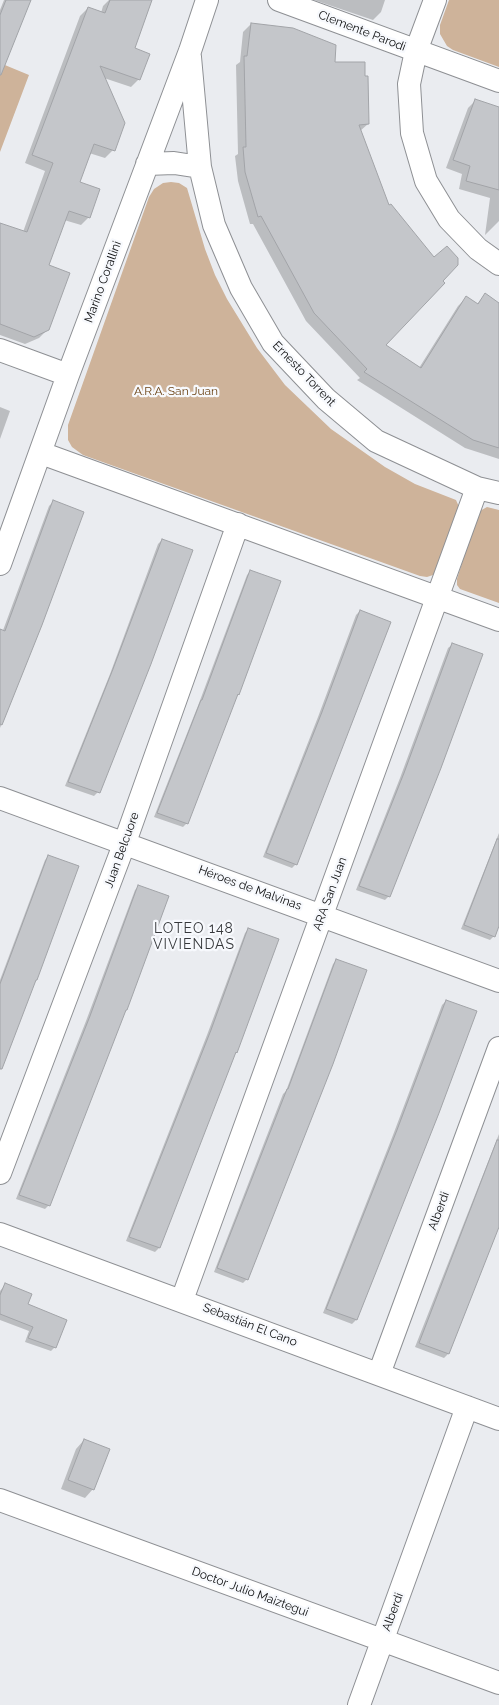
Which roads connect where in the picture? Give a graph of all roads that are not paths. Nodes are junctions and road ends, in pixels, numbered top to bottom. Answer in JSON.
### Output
{"nodes":[{"id":1,"x":207,"y":0,"type":"edge"},
{"id":2,"x":280,"y":0,"type":"edge"},
{"id":3,"x":435,"y":0,"type":"edge"},
{"id":4,"x":190,"y":50,"type":"junction"},
{"id":5,"x":416,"y":51,"type":"junction"},
{"id":6,"x":499,"y":81,"type":"edge"},
{"id":7,"x":147,"y":164,"type":"junction"},
{"id":8,"x":200,"y":167,"type":"junction"},
{"id":9,"x":499,"y":264,"type":"edge"},
{"id":10,"x":0,"y":350,"type":"edge"},
{"id":11,"x":68,"y":375,"type":"junction"},
{"id":12,"x":41,"y":453,"type":"junction"},
{"id":13,"x":477,"y":488,"type":"junction"},
{"id":14,"x":499,"y":493,"type":"edge"},
{"id":15,"x":238,"y":524,"type":"junction"},
{"id":16,"x":0,"y":564,"type":"edge"},
{"id":17,"x":438,"y":597,"type":"junction"},
{"id":18,"x":499,"y":620,"type":"edge"},
{"id":19,"x":0,"y":798,"type":"edge"},
{"id":20,"x":125,"y":842,"type":"junction"},
{"id":21,"x":322,"y":915,"type":"junction"},
{"id":22,"x":499,"y":981,"type":"edge"},
{"id":23,"x":499,"y":1048,"type":"edge"},
{"id":24,"x":0,"y":1173,"type":"edge"},
{"id":25,"x":0,"y":1234,"type":"edge"},
{"id":26,"x":182,"y":1300,"type":"junction"},
{"id":27,"x":379,"y":1374,"type":"junction"},
{"id":28,"x":467,"y":1407,"type":"junction"},
{"id":29,"x":499,"y":1419,"type":"edge"},
{"id":30,"x":0,"y":1500,"type":"edge"},
{"id":31,"x":383,"y":1640,"type":"junction"},
{"id":32,"x":499,"y":1683,"type":"edge"},
{"id":33,"x":359,"y":1705,"type":"edge"}],
"edges":[{"from":1,"to":4,"type":"street","name":"Marino Corallini"},
{"from":2,"to":5,"type":"street","name":"Clemente Parodi"},
{"from":3,"to":5,"type":"street","name":"Clemente Parodi"},
{"from":4,"to":7,"type":"street","name":"Marino Corallini"},
{"from":4,"to":8,"type":"street","name":"Ernesto Torrent"},
{"from":5,"to":6,"type":"street","name":"Clemente Parodi"},
{"from":5,"to":9,"type":"street","name":"Clemente Parodi"},
{"from":7,"to":8,"type":"street"},
{"from":7,"to":11,"type":"street","name":"Marino Corallini"},
{"from":8,"to":13,"type":"street","name":"Ernesto Torrent"},
{"from":10,"to":11,"type":"street"},
{"from":11,"to":12,"type":"street","name":"Marino Corallini"},
{"from":12,"to":15,"type":"street"},
{"from":12,"to":16,"type":"street","name":"Marino Corallini"},
{"from":13,"to":14,"type":"street","name":"Ernesto Torrent"},
{"from":13,"to":17,"type":"street","name":"ARA San Juan"},
{"from":15,"to":17,"type":"street"},
{"from":15,"to":20,"type":"street","name":"Juan Belcuore"},
{"from":17,"to":18,"type":"street"},
{"from":17,"to":21,"type":"street","name":"ARA San Juan"},
{"from":19,"to":20,"type":"street","name":"Héroes de Malvinas"},
{"from":20,"to":21,"type":"street","name":"Héroes de Malvinas"},
{"from":20,"to":24,"type":"street","name":"Juan Belcuore"},
{"from":21,"to":22,"type":"street","name":"Héroes de Malvinas"},
{"from":21,"to":26,"type":"street","name":"ARA San Juan"},
{"from":23,"to":27,"type":"street","name":"Alberdi"},
{"from":25,"to":26,"type":"street","name":"Sebastián El Cano"},
{"from":26,"to":27,"type":"street","name":"Sebastián El Cano"},
{"from":27,"to":28,"type":"street","name":"Sebastián El Cano"},
{"from":28,"to":29,"type":"street","name":"Sebastián El Cano"},
{"from":28,"to":31,"type":"street","name":"Alberdi"},
{"from":30,"to":31,"type":"street","name":"Doctor Julio Maiztegui"},
{"from":31,"to":32,"type":"street","name":"Doctor Julio Maiztegui"},
{"from":31,"to":33,"type":"street","name":"Alberdi"}]}
